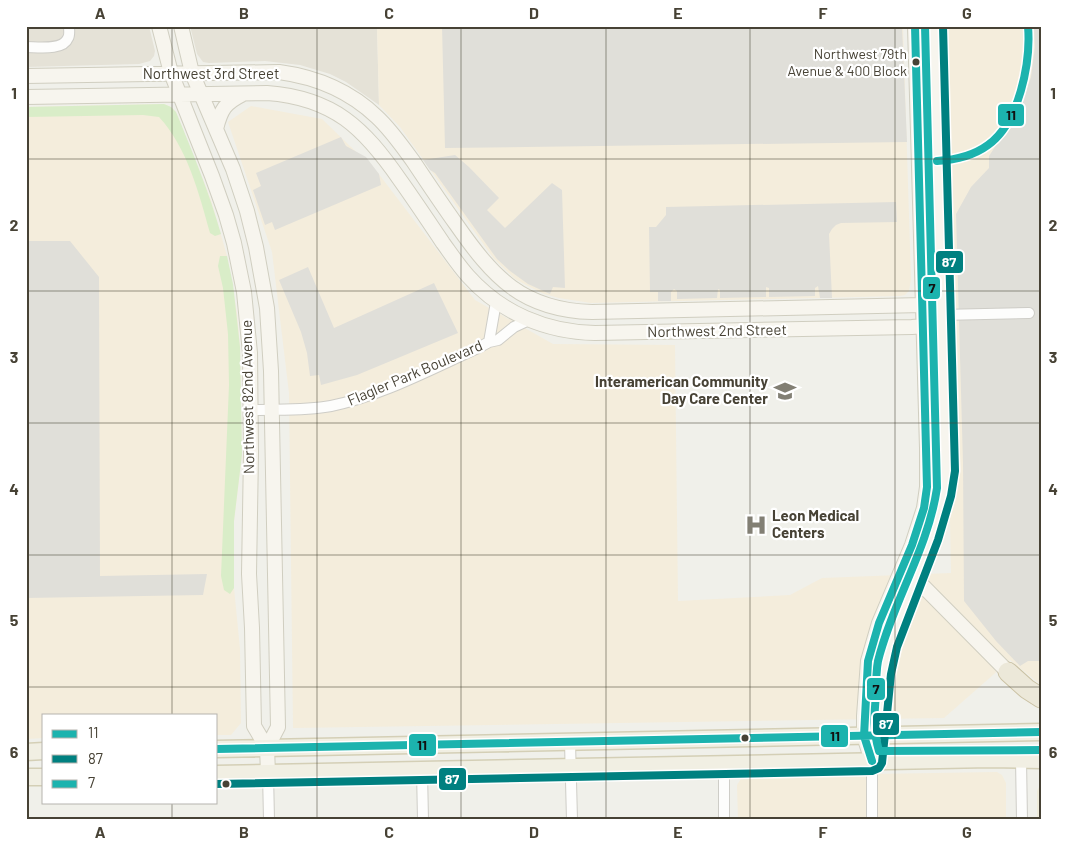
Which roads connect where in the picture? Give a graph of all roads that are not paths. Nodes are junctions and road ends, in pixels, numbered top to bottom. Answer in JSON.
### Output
{"nodes":[{"id":1,"x":69,"y":26,"type":"edge"},
{"id":2,"x":159,"y":26,"type":"edge"},
{"id":3,"x":181,"y":26,"type":"edge"},
{"id":4,"x":915,"y":26,"type":"edge"},
{"id":5,"x":933,"y":26,"type":"edge"},
{"id":6,"x":26,"y":47,"type":"edge"},
{"id":7,"x":171,"y":73,"type":"junction"},
{"id":8,"x":192,"y":73,"type":"junction"},
{"id":9,"x":26,"y":76,"type":"edge"},
{"id":10,"x":245,"y":93,"type":"junction"},
{"id":11,"x":179,"y":94,"type":"junction"},
{"id":12,"x":201,"y":94,"type":"junction"},
{"id":13,"x":26,"y":97,"type":"edge"},
{"id":14,"x":216,"y":129,"type":"junction"},
{"id":15,"x":537,"y":301,"type":"joint"},
{"id":16,"x":496,"y":302,"type":"junction"},
{"id":17,"x":923,"y":305,"type":"junction"},
{"id":18,"x":1029,"y":313,"type":"dead end"},
{"id":19,"x":941,"y":315,"type":"junction"},
{"id":20,"x":529,"y":320,"type":"junction"},
{"id":21,"x":924,"y":326,"type":"junction"},
{"id":22,"x":489,"y":342,"type":"junction"},
{"id":23,"x":251,"y":410,"type":"junction"},
{"id":24,"x":272,"y":410,"type":"junction"},
{"id":25,"x":914,"y":577,"type":"junction"},
{"id":26,"x":891,"y":594,"type":"junction"},
{"id":27,"x":906,"y":596,"type":"junction"},
{"id":28,"x":1008,"y":672,"type":"joint"},
{"id":29,"x":1041,"y":698,"type":"edge"},
{"id":30,"x":1041,"y":732,"type":"edge"},
{"id":31,"x":870,"y":736,"type":"junction"},
{"id":32,"x":570,"y":742,"type":"junction"},
{"id":33,"x":268,"y":748,"type":"junction"},
{"id":34,"x":218,"y":749,"type":"edge"},
{"id":35,"x":42,"y":751,"type":"edge"},
{"id":36,"x":26,"y":752,"type":"edge"},
{"id":37,"x":1021,"y":759,"type":"junction"},
{"id":38,"x":1041,"y":760,"type":"edge"},
{"id":39,"x":872,"y":761,"type":"junction"},
{"id":40,"x":724,"y":765,"type":"junction"},
{"id":41,"x":571,"y":767,"type":"junction"},
{"id":42,"x":422,"y":771,"type":"junction"},
{"id":43,"x":268,"y":773,"type":"junction"},
{"id":44,"x":218,"y":774,"type":"edge"},
{"id":45,"x":26,"y":777,"type":"edge"},
{"id":46,"x":42,"y":777,"type":"edge"},
{"id":47,"x":269,"y":820,"type":"edge"},
{"id":48,"x":423,"y":820,"type":"edge"},
{"id":49,"x":572,"y":820,"type":"edge"},
{"id":50,"x":724,"y":820,"type":"edge"},
{"id":51,"x":872,"y":820,"type":"edge"},
{"id":52,"x":1022,"y":820,"type":"edge"}],
"edges":[{"from":1,"to":6,"type":"street"},
{"from":2,"to":7,"type":"street","name":"Northwest 82nd Avenue"},
{"from":3,"to":8,"type":"street","name":"Northwest 82nd Avenue"},
{"from":4,"to":17,"type":"street"},
{"from":5,"to":19,"type":"street"},
{"from":7,"to":8,"type":"street","name":"Northwest 3rd Street"},
{"from":7,"to":9,"type":"street","name":"Northwest 3rd Street"},
{"from":7,"to":11,"type":"street","name":"Northwest 82nd Avenue"},
{"from":8,"to":12,"type":"street","name":"Northwest 82nd Avenue"},
{"from":8,"to":15,"type":"street","name":"Northwest 3rd Street"},
{"from":10,"to":12,"type":"street","name":"Northwest 3rd Street"},
{"from":10,"to":14,"type":"street"},
{"from":10,"to":16,"type":"street","name":"Northwest 3rd Street"},
{"from":11,"to":12,"type":"street","name":"Northwest 3rd Street"},
{"from":11,"to":13,"type":"street","name":"Northwest 3rd Street"},
{"from":11,"to":23,"type":"street","name":"Northwest 82nd Avenue"},
{"from":12,"to":14,"type":"street","name":"Northwest 82nd Avenue"},
{"from":14,"to":24,"type":"street","name":"Northwest 82nd Avenue"},
{"from":15,"to":17,"type":"street","name":"Northwest 2nd Street"},
{"from":16,"to":20,"type":"street","name":"Northwest 2nd Street"},
{"from":16,"to":22,"type":"street","name":"Flagler Park Boulevard"},
{"from":17,"to":19,"type":"street"},
{"from":17,"to":21,"type":"street"},
{"from":18,"to":19,"type":"street"},
{"from":19,"to":21,"type":"street"},
{"from":19,"to":25,"type":"street"},
{"from":20,"to":21,"type":"street","name":"Northwest 2nd Street"},
{"from":20,"to":22,"type":"street","name":"Flagler Park Boulevard"},
{"from":21,"to":26,"type":"street"},
{"from":22,"to":24,"type":"street","name":"Flagler Park Boulevard"},
{"from":23,"to":24,"type":"street","name":"Flagler Park Boulevard"},
{"from":23,"to":33,"type":"street","name":"Northwest 82nd Avenue"},
{"from":24,"to":33,"type":"street","name":"Northwest 82nd Avenue"},
{"from":25,"to":27,"type":"street"},
{"from":25,"to":28,"type":"street"},
{"from":26,"to":27,"type":"street"},
{"from":26,"to":31,"type":"street"},
{"from":27,"to":31,"type":"street"},
{"from":28,"to":29,"type":"highway"},
{"from":30,"to":31,"type":"main road"},
{"from":31,"to":32,"type":"main road"},
{"from":31,"to":39,"type":"street"},
{"from":32,"to":33,"type":"main road"},
{"from":32,"to":41,"type":"street"},
{"from":33,"to":34,"type":"main road"},
{"from":33,"to":43,"type":"street","name":"Northwest 82nd Avenue"},
{"from":35,"to":36,"type":"main road"},
{"from":37,"to":38,"type":"main road"},
{"from":37,"to":39,"type":"main road"},
{"from":37,"to":52,"type":"street"},
{"from":39,"to":40,"type":"main road"},
{"from":39,"to":51,"type":"street"},
{"from":40,"to":41,"type":"main road"},
{"from":40,"to":50,"type":"street"},
{"from":41,"to":42,"type":"main road"},
{"from":41,"to":49,"type":"street"},
{"from":42,"to":43,"type":"main road"},
{"from":42,"to":48,"type":"street"},
{"from":43,"to":44,"type":"main road"},
{"from":43,"to":47,"type":"street"},
{"from":45,"to":46,"type":"main road"}]}
